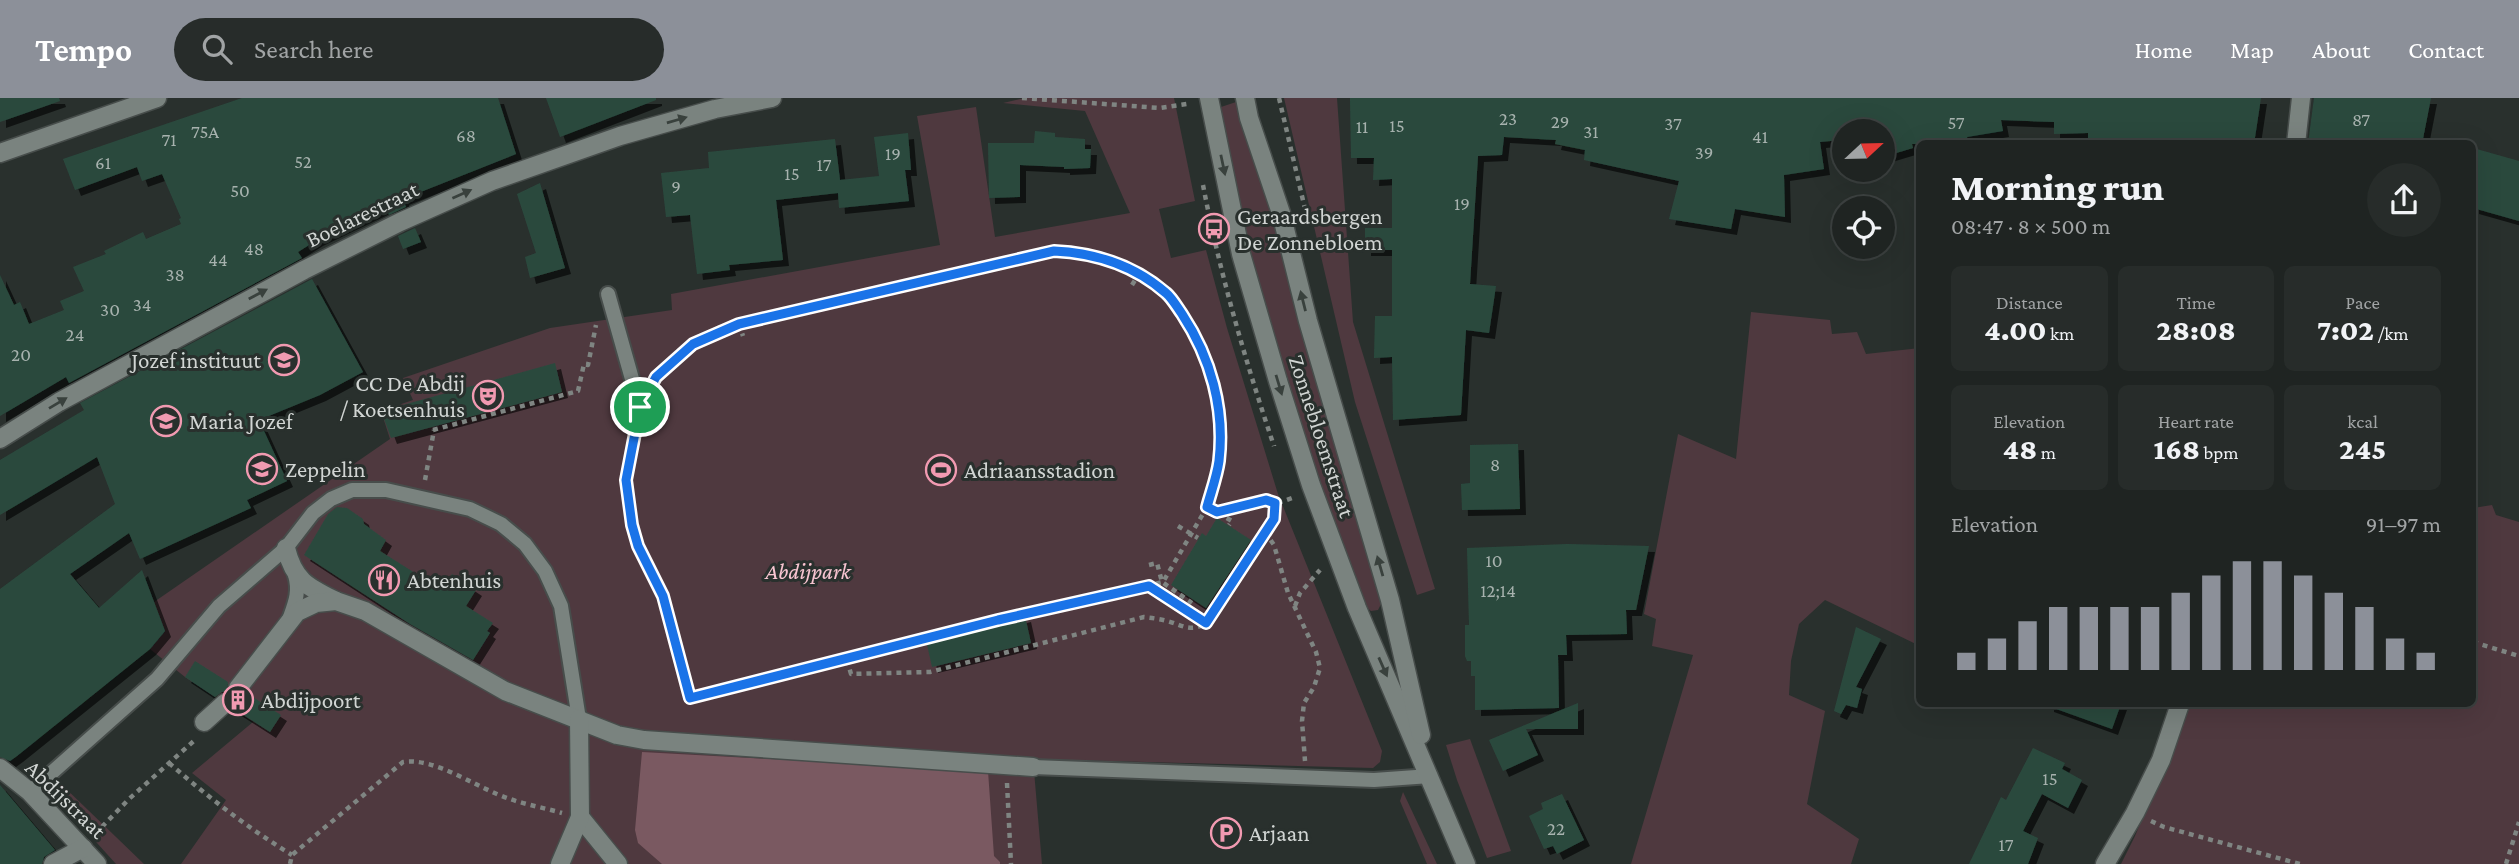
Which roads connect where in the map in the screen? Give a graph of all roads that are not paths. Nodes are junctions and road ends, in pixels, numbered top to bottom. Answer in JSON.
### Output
{"nodes":[{"id":1,"x":157,"y":98,"type":"edge"},
{"id":2,"x":772,"y":98,"type":"edge"},
{"id":3,"x":1209,"y":98,"type":"edge"},
{"id":4,"x":1245,"y":98,"type":"edge"},
{"id":5,"x":2301,"y":98,"type":"edge"},
{"id":6,"x":2296,"y":140,"type":"edge"},
{"id":7,"x":0,"y":153,"type":"edge"},
{"id":8,"x":608,"y":294,"type":"dead end"},
{"id":9,"x":645,"y":425,"type":"dead end"},
{"id":10,"x":0,"y":439,"type":"edge"},
{"id":11,"x":286,"y":548,"type":"junction"},
{"id":12,"x":295,"y":575,"type":"junction"},
{"id":13,"x":336,"y":601,"type":"junction"},
{"id":14,"x":1391,"y":604,"type":"junction"},
{"id":15,"x":1357,"y":608,"type":"junction"},
{"id":16,"x":289,"y":620,"type":"junction"},
{"id":17,"x":238,"y":688,"type":"dead end"},
{"id":18,"x":225,"y":703,"type":"dead end"},
{"id":19,"x":2179,"y":707,"type":"edge"},
{"id":20,"x":579,"y":719,"type":"junction"},
{"id":21,"x":201,"y":729,"type":"road end"},
{"id":22,"x":1033,"y":767,"type":"joint"},
{"id":23,"x":0,"y":768,"type":"edge"},
{"id":24,"x":1430,"y":776,"type":"junction"},
{"id":25,"x":30,"y":792,"type":"junction"},
{"id":26,"x":580,"y":817,"type":"junction"},
{"id":27,"x":83,"y":848,"type":"junction"},
{"id":28,"x":53,"y":864,"type":"edge"},
{"id":29,"x":97,"y":864,"type":"edge"},
{"id":30,"x":560,"y":864,"type":"edge"},
{"id":31,"x":618,"y":864,"type":"edge"},
{"id":32,"x":1466,"y":864,"type":"edge"},
{"id":33,"x":2105,"y":864,"type":"edge"}],
"edges":[{"from":1,"to":7,"type":"street"},
{"from":10,"to":2,"type":"street","name":"Boelarestraat","one_way":true},
{"from":3,"to":15,"type":"street","name":"Zonnebloemstraat","one_way":true},
{"from":14,"to":4,"type":"street","name":"Zonnebloemstraat","one_way":true},
{"from":5,"to":6,"type":"street"},
{"from":8,"to":9,"type":"lane"},
{"from":11,"to":12,"type":"street"},
{"from":11,"to":20,"type":"lane"},
{"from":11,"to":25,"type":"lane"},
{"from":12,"to":13,"type":"street"},
{"from":12,"to":16,"type":"lane"},
{"from":13,"to":16,"type":"street"},
{"from":13,"to":20,"type":"street"},
{"from":14,"to":15,"type":"street"},
{"from":14,"to":24,"type":"street","name":"Zonnebloemstraat"},
{"from":15,"to":24,"type":"street","name":"Zonnebloemstraat","one_way":true},
{"from":16,"to":17,"type":"street"},
{"from":18,"to":21,"type":"street"},
{"from":19,"to":33,"type":"street"},
{"from":20,"to":22,"type":"street"},
{"from":20,"to":26,"type":"street"},
{"from":22,"to":24,"type":"lane"},
{"from":23,"to":25,"type":"street","name":"Abdijstraat"},
{"from":24,"to":32,"type":"street","name":"Zonnebloemstraat"},
{"from":25,"to":27,"type":"street","name":"Abdijstraat"},
{"from":26,"to":30,"type":"street"},
{"from":26,"to":31,"type":"street"},
{"from":27,"to":28,"type":"street"},
{"from":27,"to":29,"type":"street","name":"Abdijstraat"}]}
